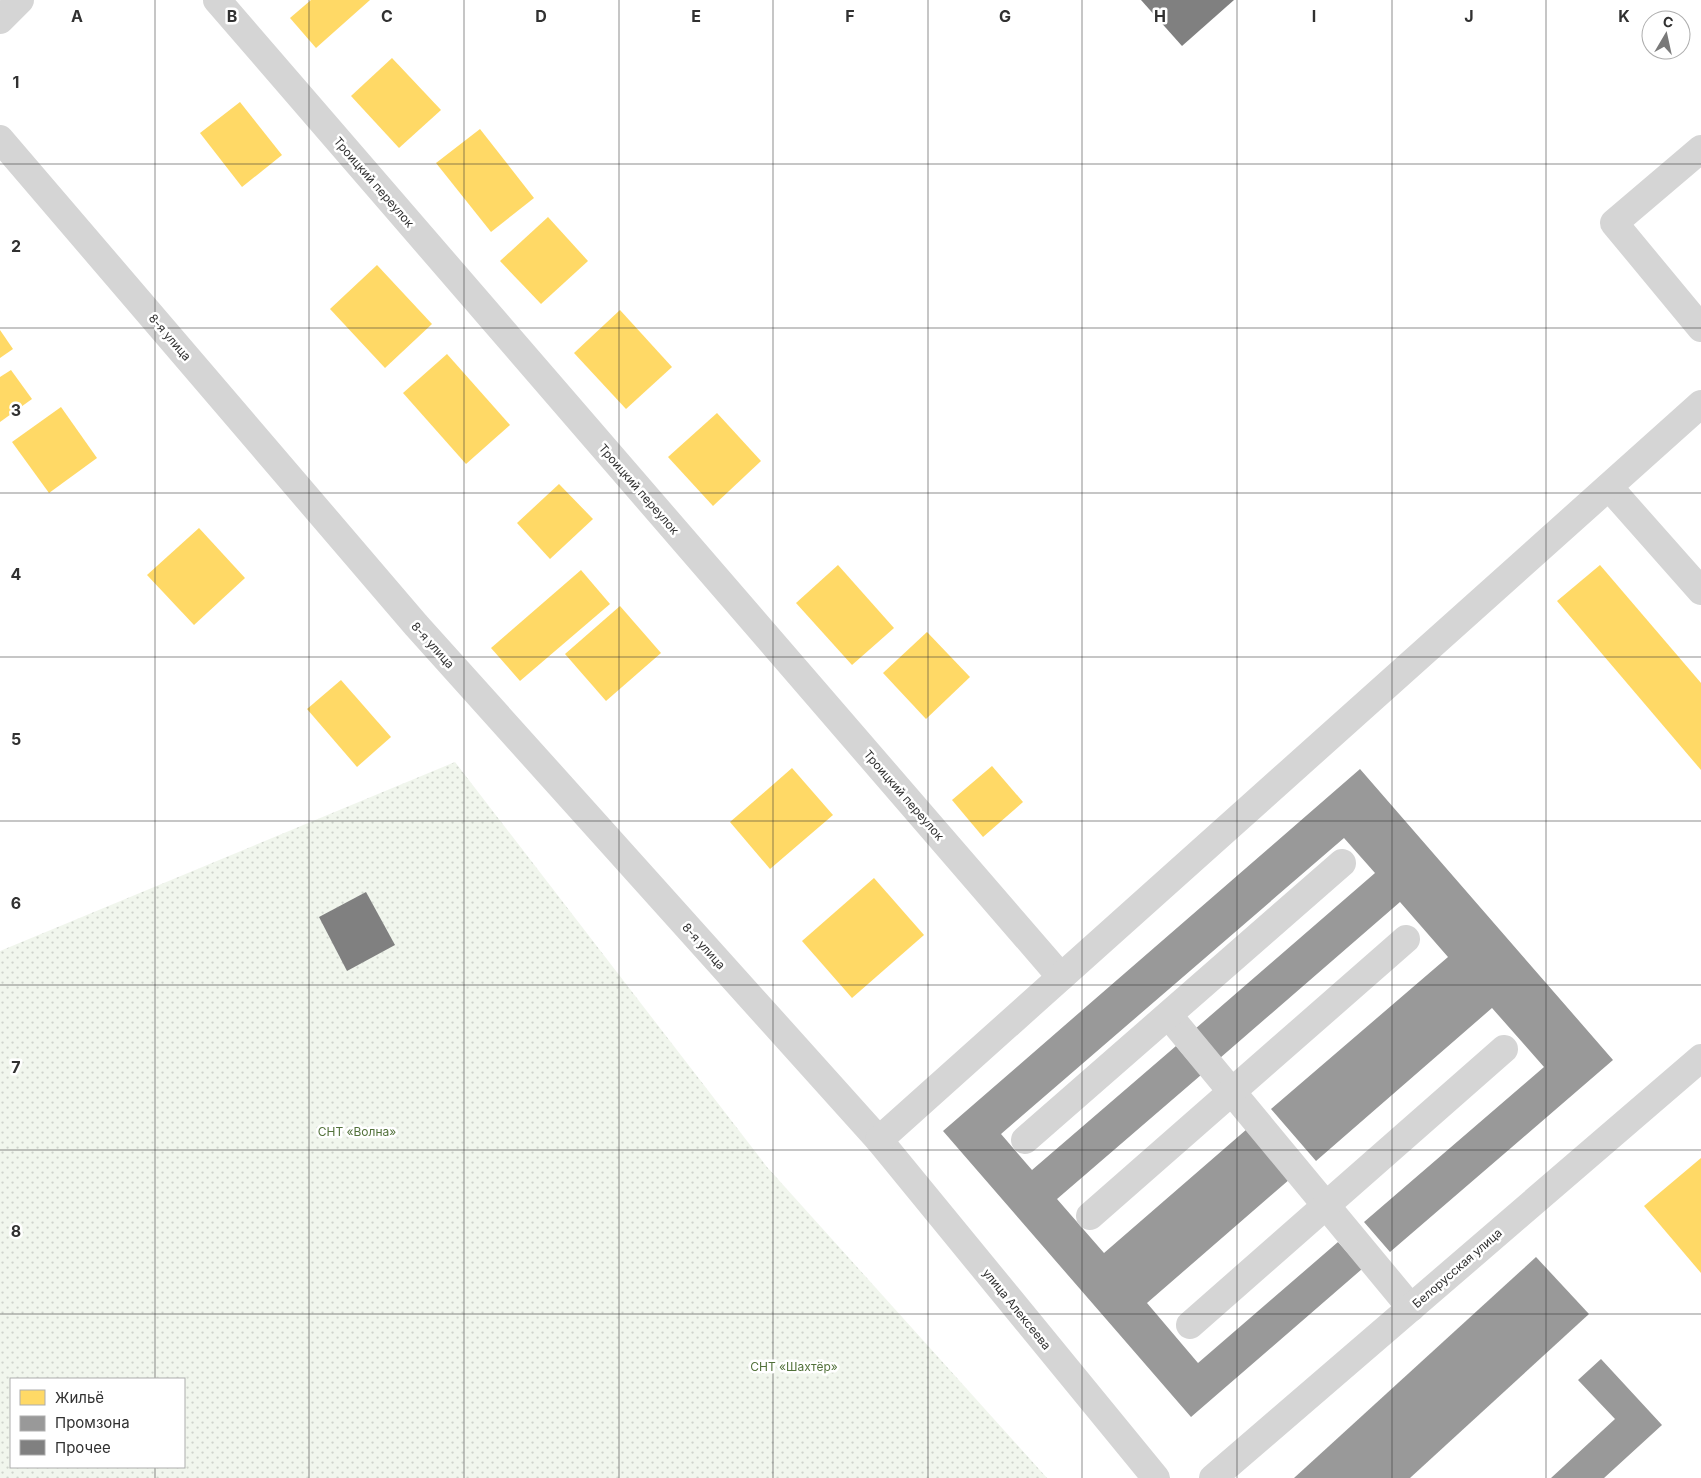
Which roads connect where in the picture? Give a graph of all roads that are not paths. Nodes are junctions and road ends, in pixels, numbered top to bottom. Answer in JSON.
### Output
{"nodes":[{"id":1,"x":20,"y":0,"type":"edge"},
{"id":2,"x":217,"y":0,"type":"edge"},
{"id":3,"x":0,"y":20,"type":"edge"},
{"id":4,"x":0,"y":139,"type":"edge"},
{"id":5,"x":1701,"y":149,"type":"edge"},
{"id":6,"x":1701,"y":328,"type":"edge"},
{"id":7,"x":1701,"y":404,"type":"edge"},
{"id":8,"x":1609,"y":487,"type":"junction"},
{"id":9,"x":1701,"y":591,"type":"edge"},
{"id":10,"x":1342,"y":864,"type":"dead end"},
{"id":11,"x":1406,"y":939,"type":"dead end"},
{"id":12,"x":1061,"y":977,"type":"junction"},
{"id":13,"x":1169,"y":1016,"type":"junction"},
{"id":14,"x":1504,"y":1049,"type":"dead end"},
{"id":15,"x":1701,"y":1058,"type":"edge"},
{"id":16,"x":1232,"y":1092,"type":"junction"},
{"id":17,"x":879,"y":1140,"type":"junction"},
{"id":18,"x":1025,"y":1140,"type":"dead end"},
{"id":19,"x":1326,"y":1205,"type":"junction"},
{"id":20,"x":1090,"y":1216,"type":"dead end"},
{"id":21,"x":1411,"y":1308,"type":"junction"},
{"id":22,"x":1190,"y":1325,"type":"dead end"},
{"id":23,"x":1156,"y":1478,"type":"edge"},
{"id":24,"x":1213,"y":1478,"type":"edge"}],
"edges":[{"from":1,"to":3,"type":"street"},
{"from":2,"to":12,"type":"street","name":"Троицкий переулок"},
{"from":4,"to":17,"type":"street","name":"8-я улица"},
{"from":5,"to":6,"type":"street"},
{"from":7,"to":8,"type":"street"},
{"from":8,"to":9,"type":"street"},
{"from":8,"to":12,"type":"street"},
{"from":10,"to":13,"type":"street"},
{"from":11,"to":16,"type":"street"},
{"from":12,"to":17,"type":"street"},
{"from":13,"to":16,"type":"street"},
{"from":13,"to":18,"type":"street"},
{"from":14,"to":19,"type":"street"},
{"from":15,"to":21,"type":"street","name":"Белорусская улица"},
{"from":16,"to":19,"type":"street"},
{"from":16,"to":20,"type":"street"},
{"from":17,"to":23,"type":"street","name":"улица Алексеева"},
{"from":19,"to":21,"type":"street"},
{"from":19,"to":22,"type":"street"},
{"from":21,"to":24,"type":"street","name":"Белорусская улица"}]}
